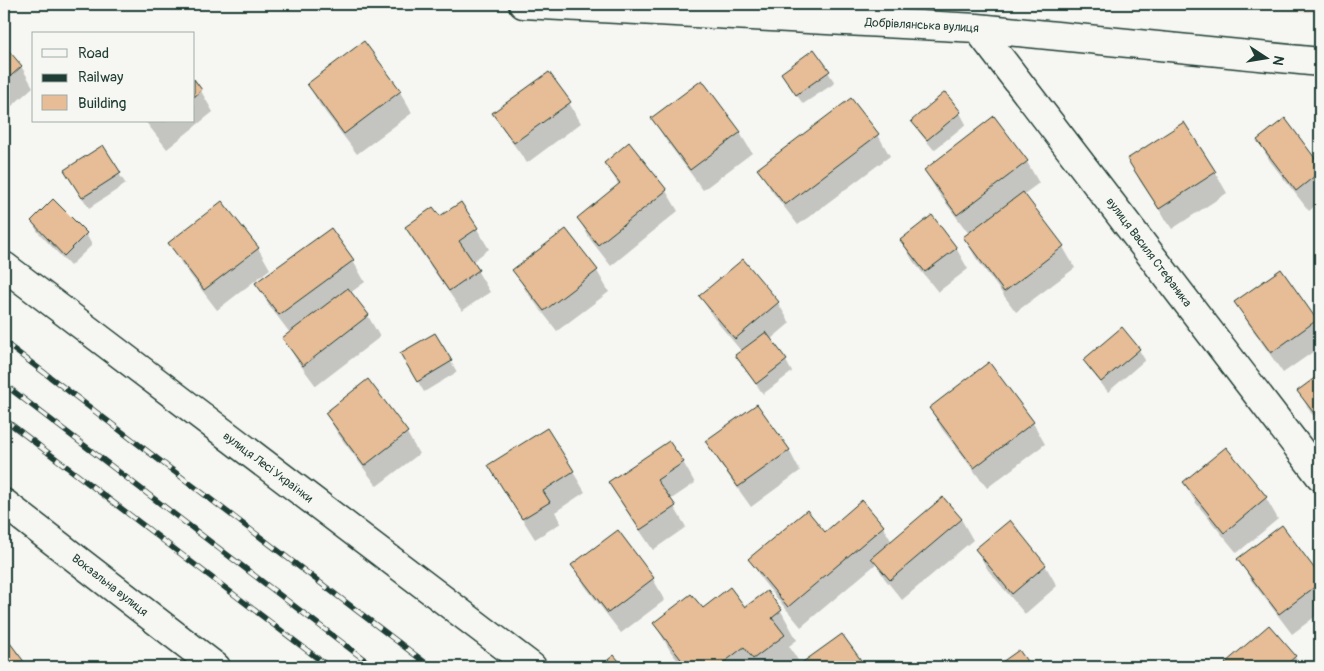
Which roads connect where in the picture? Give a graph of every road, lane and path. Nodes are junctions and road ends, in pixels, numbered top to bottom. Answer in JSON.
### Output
{"nodes":[{"id":1,"x":523,"y":4,"type":"edge"},
{"id":2,"x":978,"y":28,"type":"junction"},
{"id":3,"x":1320,"y":62,"type":"edge"},
{"id":4,"x":4,"y":266,"type":"edge"},
{"id":5,"x":1320,"y":476,"type":"edge"},
{"id":6,"x":4,"y":504,"type":"edge"},
{"id":7,"x":216,"y":667,"type":"edge"},
{"id":8,"x":532,"y":667,"type":"edge"}],
"edges":[{"from":1,"to":2,"type":"street","name":"Добрівлянська вулиця"},
{"from":2,"to":3,"type":"street","name":"Добрівлянська вулиця"},
{"from":2,"to":5,"type":"street","name":"вулиця Василя Стефаника"},
{"from":4,"to":8,"type":"street","name":"вулиця Лесі Українки"},
{"from":6,"to":7,"type":"street","name":"Вокзальна вулиця"}]}
